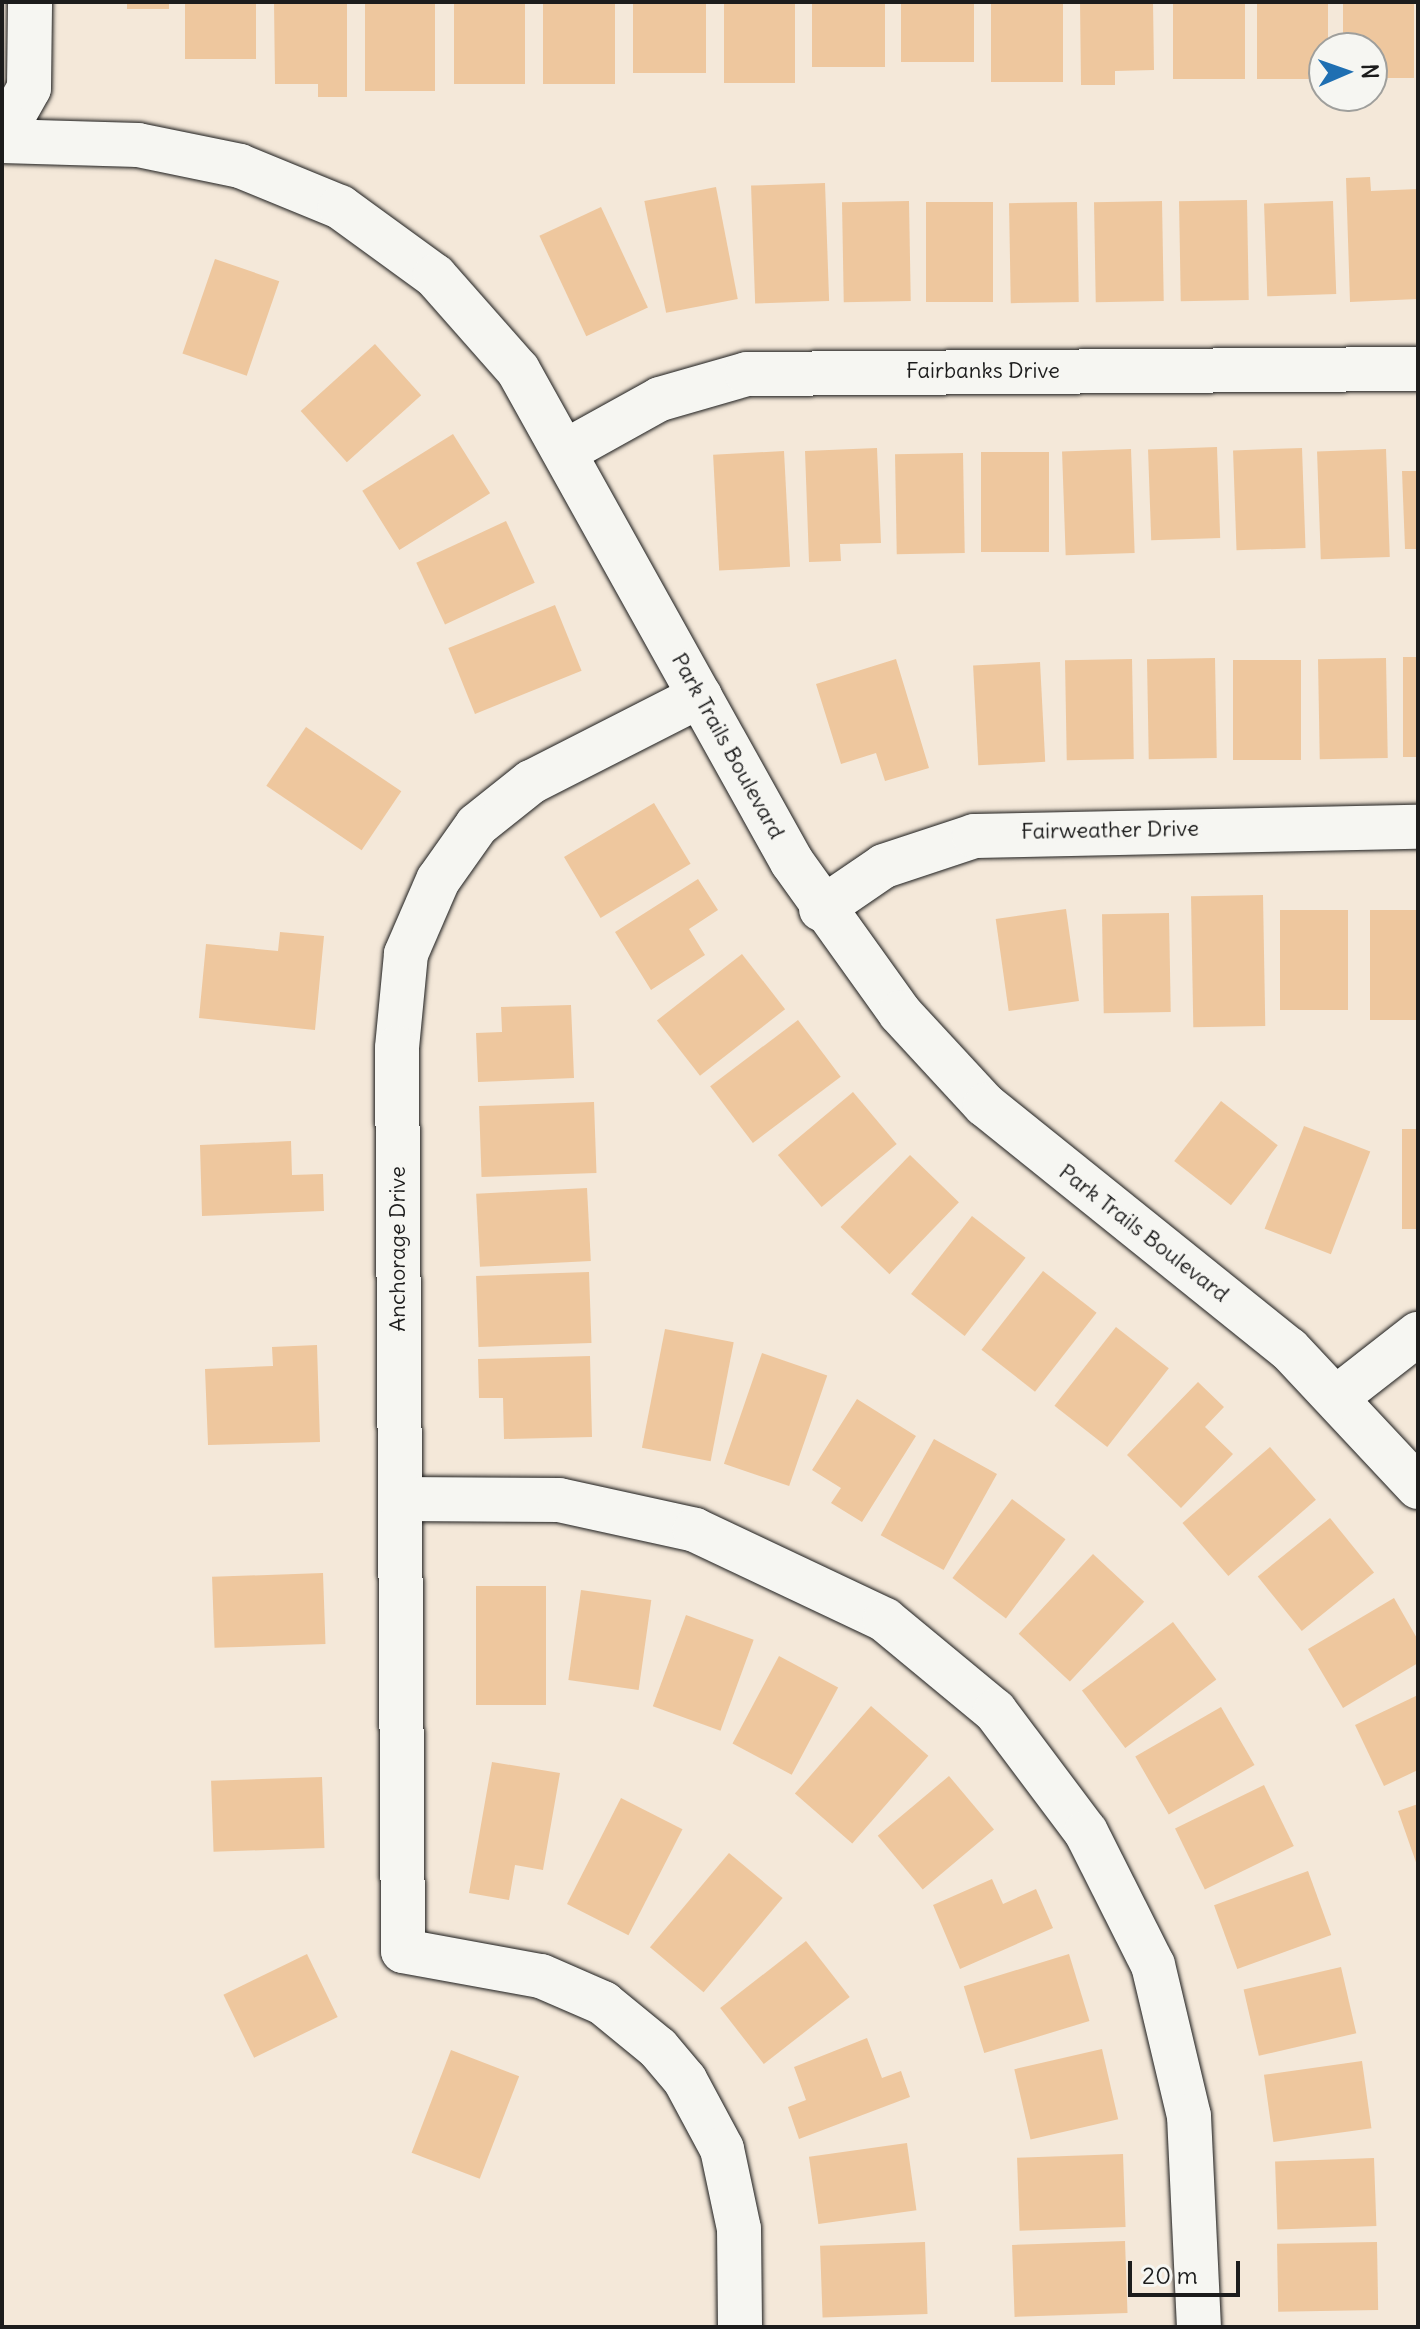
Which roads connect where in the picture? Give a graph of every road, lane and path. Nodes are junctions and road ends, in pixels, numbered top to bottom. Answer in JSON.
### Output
{"nodes":[{"id":1,"x":30,"y":2,"type":"edge"},
{"id":2,"x":2,"y":139,"type":"edge"},
{"id":3,"x":1418,"y":369,"type":"edge"},
{"id":4,"x":566,"y":451,"type":"junction"},
{"id":5,"x":700,"y":696,"type":"junction"},
{"id":6,"x":1418,"y":827,"type":"edge"},
{"id":7,"x":821,"y":909,"type":"junction"},
{"id":8,"x":1418,"y":1334,"type":"edge"},
{"id":9,"x":1337,"y":1397,"type":"junction"},
{"id":10,"x":1418,"y":1487,"type":"edge"},
{"id":11,"x":400,"y":1499,"type":"junction"},
{"id":12,"x":740,"y":2327,"type":"edge"},
{"id":13,"x":1199,"y":2327,"type":"edge"}],
"edges":[{"from":1,"to":2,"type":"street"},
{"from":2,"to":4,"type":"street","name":"Park Trails Boulevard"},
{"from":3,"to":4,"type":"street","name":"Fairbanks Drive"},
{"from":4,"to":5,"type":"street","name":"Park Trails Boulevard"},
{"from":5,"to":7,"type":"street","name":"Park Trails Boulevard"},
{"from":5,"to":11,"type":"street","name":"Anchorage Drive"},
{"from":6,"to":7,"type":"street","name":"Fairweather Drive"},
{"from":7,"to":9,"type":"street","name":"Park Trails Boulevard"},
{"from":8,"to":9,"type":"street"},
{"from":9,"to":10,"type":"street","name":"Park Trails Boulevard"},
{"from":11,"to":12,"type":"street","name":"Anchorage Drive"},
{"from":11,"to":13,"type":"street"}]}
